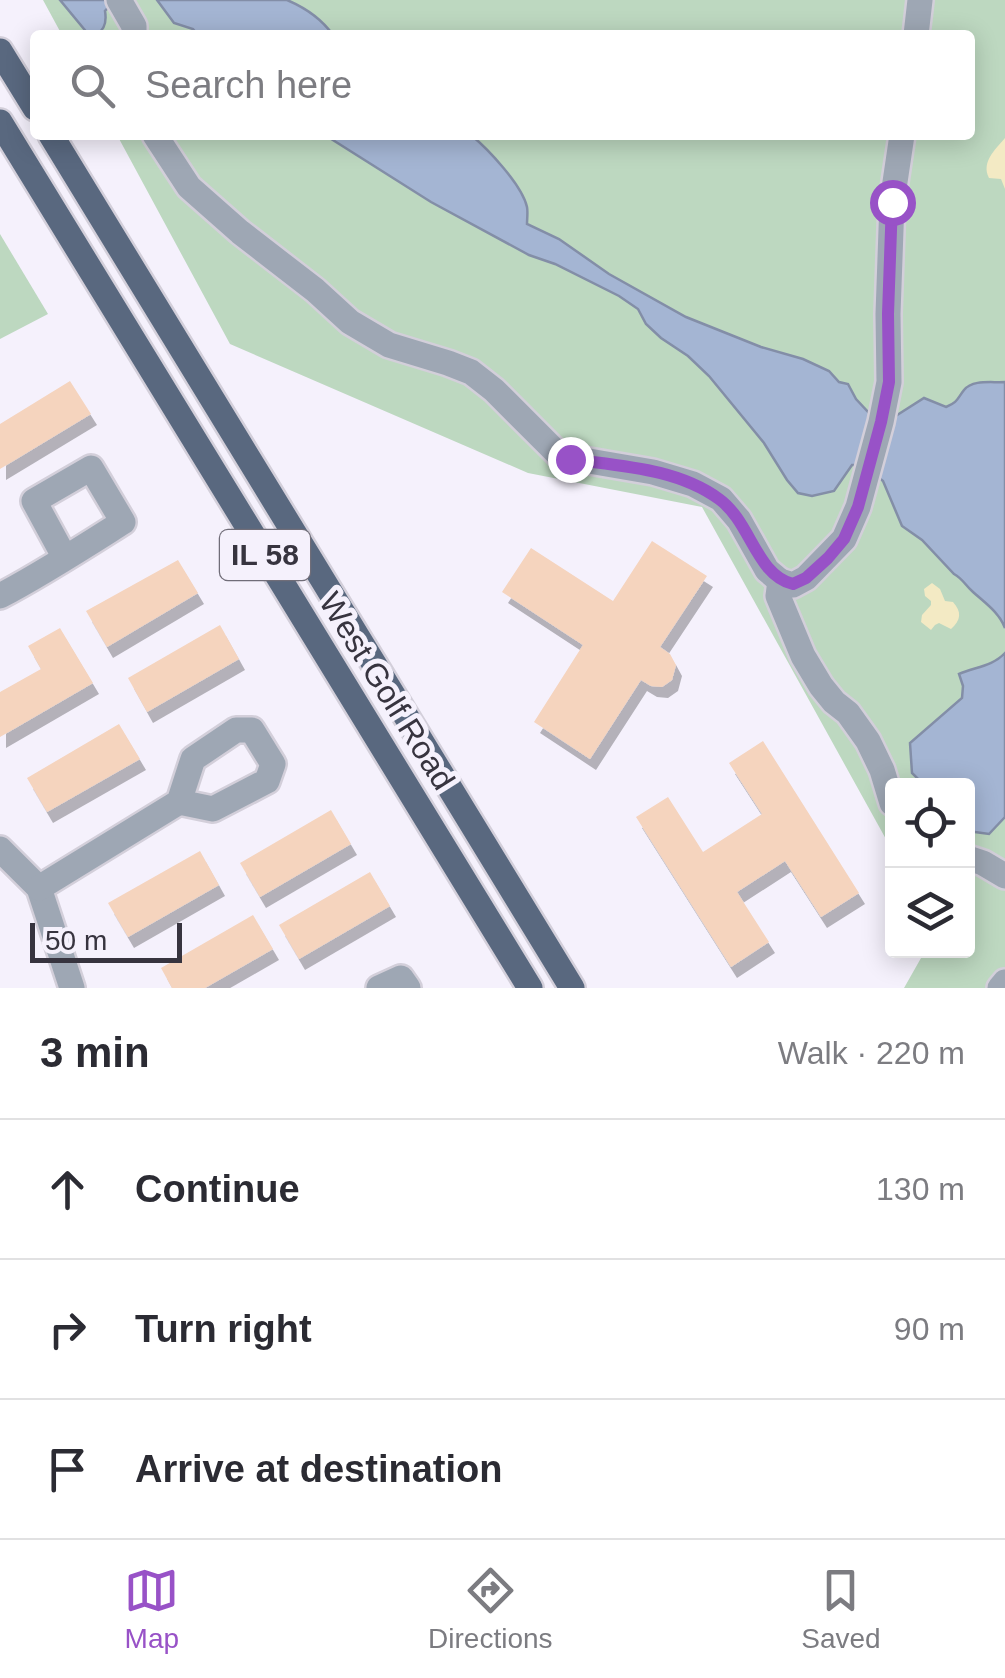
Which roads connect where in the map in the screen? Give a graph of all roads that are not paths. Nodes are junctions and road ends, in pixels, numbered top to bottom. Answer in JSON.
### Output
{"nodes":[{"id":1,"x":119,"y":0,"type":"edge"},
{"id":2,"x":920,"y":0,"type":"edge"},
{"id":3,"x":134,"y":30,"type":"edge"},
{"id":4,"x":917,"y":30,"type":"edge"},
{"id":5,"x":0,"y":51,"type":"edge"},
{"id":6,"x":30,"y":100,"type":"edge"},
{"id":7,"x":0,"y":122,"type":"edge"},
{"id":8,"x":54,"y":140,"type":"edge"},
{"id":9,"x":158,"y":140,"type":"edge"},
{"id":10,"x":901,"y":140,"type":"edge"},
{"id":11,"x":66,"y":558,"type":"dead end"},
{"id":12,"x":780,"y":581,"type":"junction"},
{"id":13,"x":2,"y":590,"type":"edge"},
{"id":14,"x":885,"y":780,"type":"edge"},
{"id":15,"x":179,"y":802,"type":"dead end"},
{"id":16,"x":0,"y":848,"type":"edge"},
{"id":17,"x":975,"y":860,"type":"edge"},
{"id":18,"x":1005,"y":876,"type":"edge"},
{"id":19,"x":39,"y":888,"type":"junction"},
{"id":20,"x":72,"y":988,"type":"edge"},
{"id":21,"x":379,"y":988,"type":"edge"},
{"id":22,"x":408,"y":988,"type":"edge"},
{"id":23,"x":530,"y":988,"type":"edge"},
{"id":24,"x":572,"y":988,"type":"edge"}],
"edges":[{"from":1,"to":3,"type":"street"},
{"from":2,"to":4,"type":"street"},
{"from":5,"to":6,"type":"main road"},
{"from":7,"to":23,"type":"main road","name":"West Golf Road","number":"IL 58"},
{"from":8,"to":24,"type":"main road","name":"West Golf Road","number":"IL 58"},
{"from":9,"to":12,"type":"street"},
{"from":10,"to":12,"type":"street"},
{"from":11,"to":13,"type":"street"},
{"from":12,"to":14,"type":"street"},
{"from":15,"to":19,"type":"street"},
{"from":16,"to":19,"type":"street"},
{"from":17,"to":18,"type":"street"},
{"from":19,"to":20,"type":"street"},
{"from":21,"to":22,"type":"street"}]}
